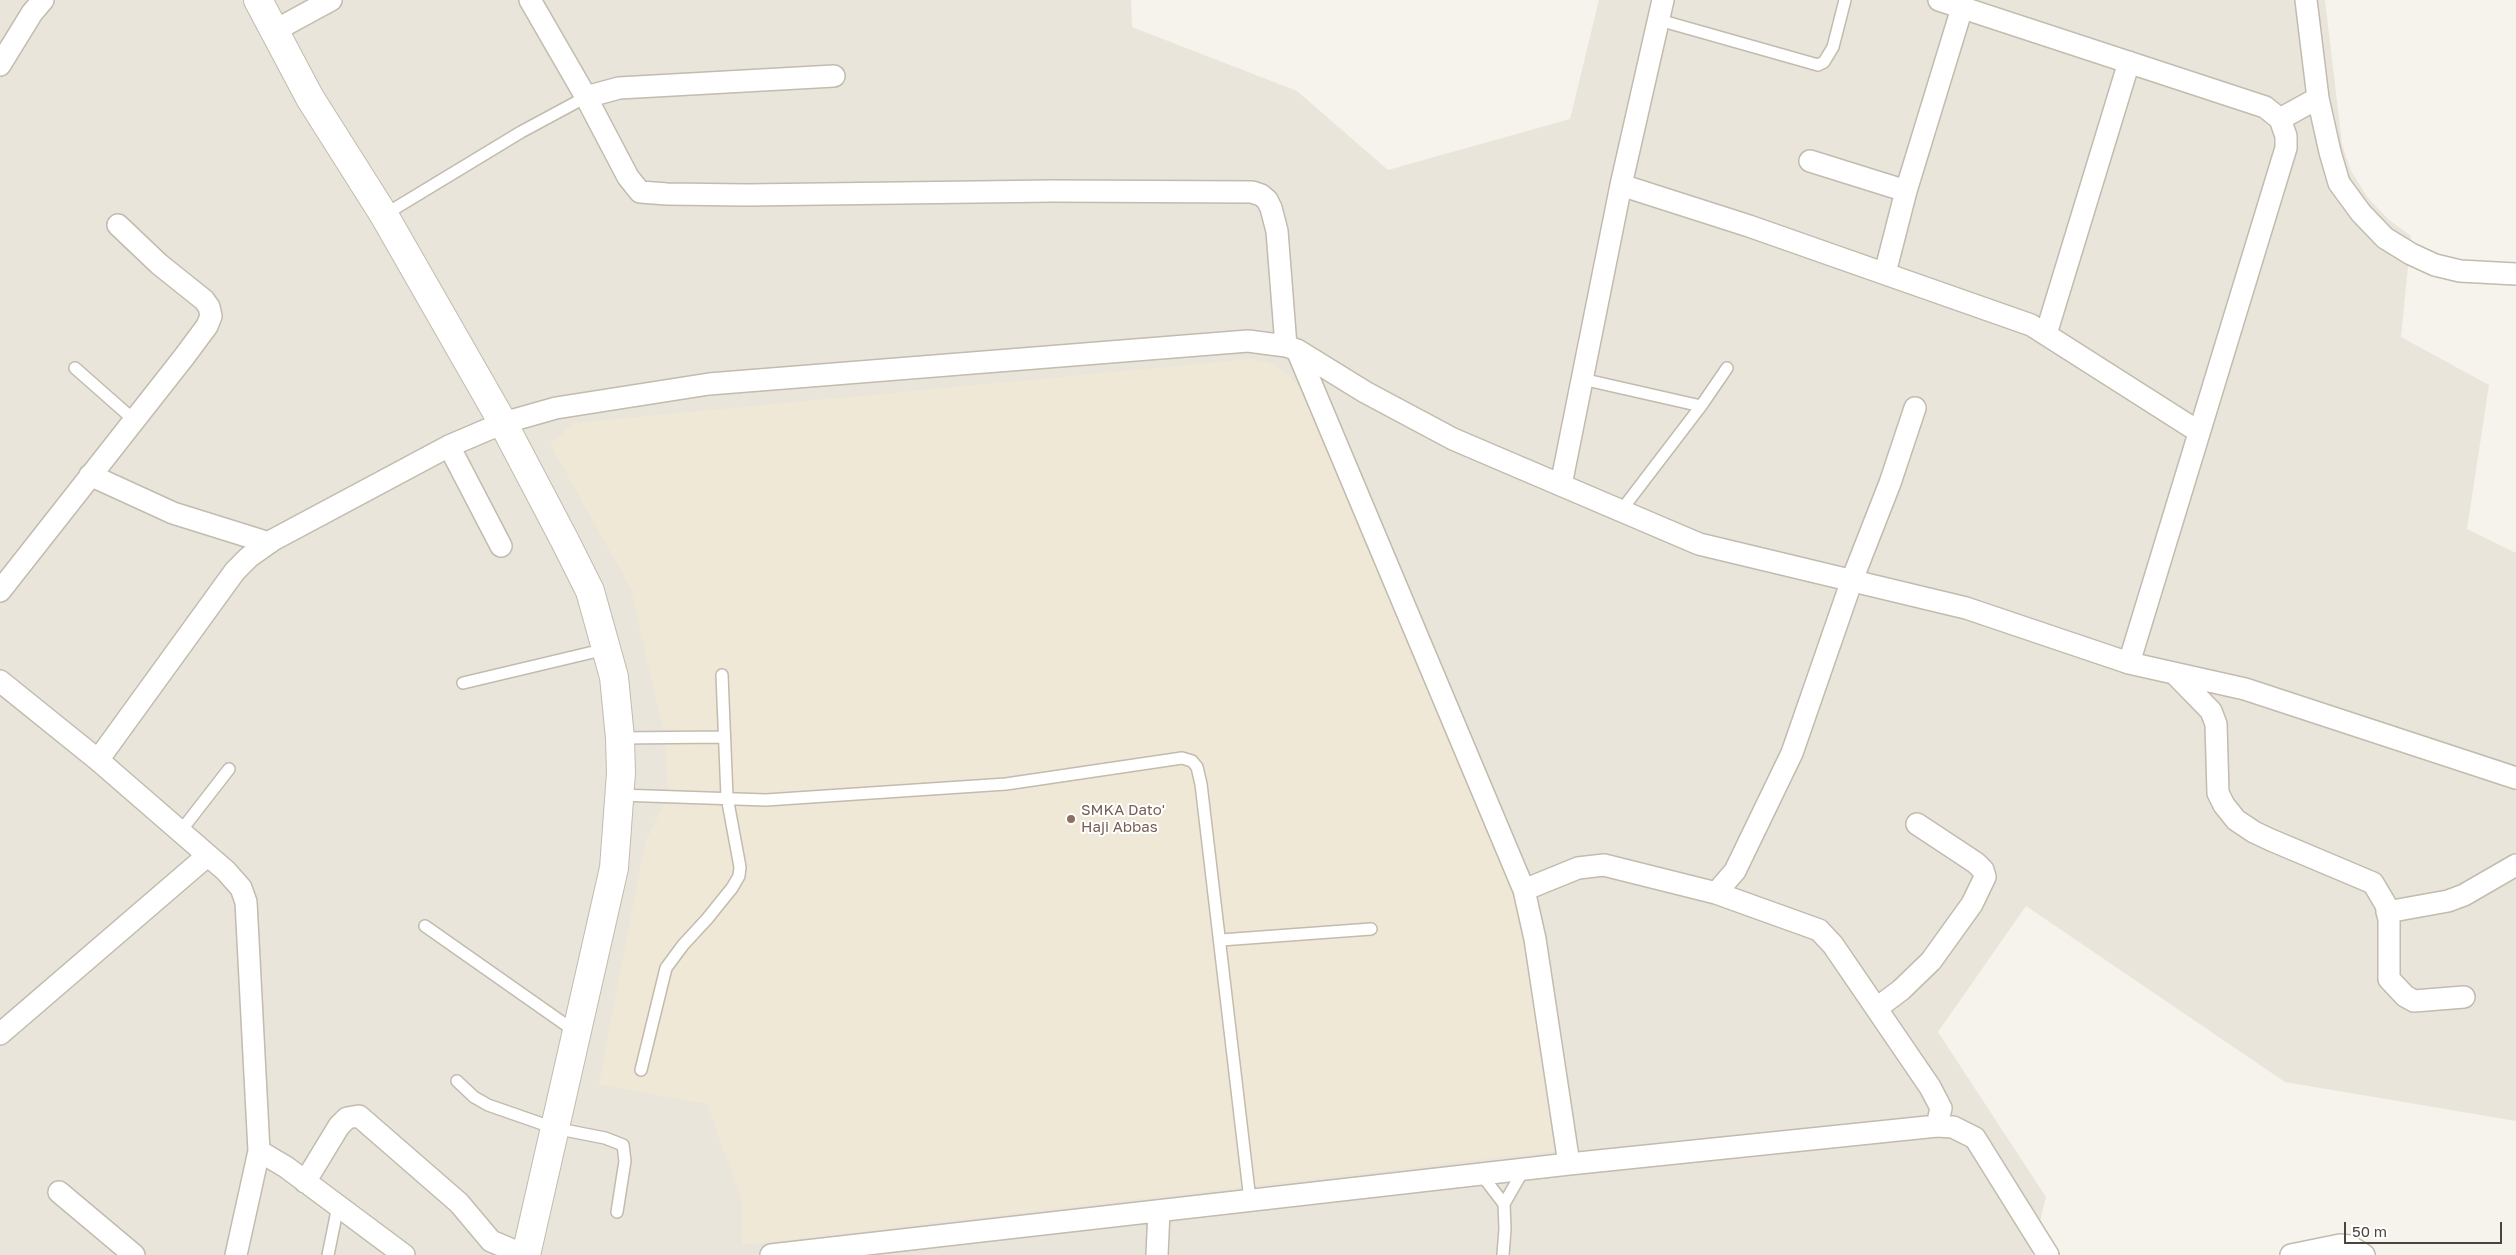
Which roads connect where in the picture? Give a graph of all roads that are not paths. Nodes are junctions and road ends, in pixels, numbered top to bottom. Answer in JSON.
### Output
{"nodes":[{"id":1,"x":43,"y":0,"type":"edge"},
{"id":2,"x":258,"y":0,"type":"edge"},
{"id":3,"x":331,"y":0,"type":"edge"},
{"id":4,"x":530,"y":0,"type":"edge"},
{"id":5,"x":1845,"y":0,"type":"edge"},
{"id":6,"x":1939,"y":0,"type":"edge"},
{"id":7,"x":2306,"y":0,"type":"edge"},
{"id":8,"x":1962,"y":8,"type":"junction"},
{"id":9,"x":1661,"y":10,"type":"edge"},
{"id":10,"x":274,"y":31,"type":"junction"},
{"id":11,"x":2129,"y":62,"type":"junction"},
{"id":12,"x":0,"y":65,"type":"edge"},
{"id":13,"x":834,"y":76,"type":"dead end"},
{"id":14,"x":586,"y":97,"type":"junction"},
{"id":15,"x":2318,"y":98,"type":"junction"},
{"id":16,"x":2280,"y":119,"type":"junction"},
{"id":17,"x":1810,"y":161,"type":"dead end"},
{"id":18,"x":1622,"y":185,"type":"junction"},
{"id":19,"x":1906,"y":191,"type":"junction"},
{"id":20,"x":384,"y":215,"type":"junction"},
{"id":21,"x":118,"y":225,"type":"dead end"},
{"id":22,"x":1885,"y":273,"type":"junction"},
{"id":23,"x":2516,"y":274,"type":"edge"},
{"id":24,"x":2046,"y":334,"type":"junction"},
{"id":25,"x":1292,"y":348,"type":"junction"},
{"id":26,"x":75,"y":368,"type":"dead end"},
{"id":27,"x":1727,"y":368,"type":"dead end"},
{"id":28,"x":1582,"y":379,"type":"junction"},
{"id":29,"x":1701,"y":406,"type":"junction"},
{"id":30,"x":1915,"y":408,"type":"dead end"},
{"id":31,"x":134,"y":420,"type":"junction"},
{"id":32,"x":503,"y":423,"type":"junction"},
{"id":33,"x":2200,"y":432,"type":"junction"},
{"id":34,"x":449,"y":446,"type":"junction"},
{"id":35,"x":90,"y":475,"type":"junction"},
{"id":36,"x":1561,"y":485,"type":"junction"},
{"id":37,"x":1620,"y":512,"type":"junction"},
{"id":38,"x":269,"y":543,"type":"junction"},
{"id":39,"x":501,"y":546,"type":"dead end"},
{"id":40,"x":1852,"y":580,"type":"junction"},
{"id":41,"x":0,"y":591,"type":"edge"},
{"id":42,"x":608,"y":649,"type":"junction"},
{"id":43,"x":2129,"y":663,"type":"junction"},
{"id":44,"x":2175,"y":674,"type":"junction"},
{"id":45,"x":722,"y":675,"type":"dead end"},
{"id":46,"x":0,"y":681,"type":"edge"},
{"id":47,"x":464,"y":683,"type":"dead end"},
{"id":48,"x":722,"y":737,"type":"junction"},
{"id":49,"x":620,"y":738,"type":"junction"},
{"id":50,"x":98,"y":760,"type":"junction"},
{"id":51,"x":229,"y":769,"type":"dead end"},
{"id":52,"x":2516,"y":778,"type":"edge"},
{"id":53,"x":620,"y":795,"type":"junction"},
{"id":54,"x":727,"y":797,"type":"junction"},
{"id":55,"x":1916,"y":824,"type":"dead end"},
{"id":56,"x":180,"y":832,"type":"junction"},
{"id":57,"x":207,"y":856,"type":"junction"},
{"id":58,"x":2516,"y":865,"type":"edge"},
{"id":59,"x":1524,"y":890,"type":"junction"},
{"id":60,"x":1716,"y":893,"type":"junction"},
{"id":61,"x":2388,"y":912,"type":"junction"},
{"id":62,"x":425,"y":926,"type":"dead end"},
{"id":63,"x":1371,"y":929,"type":"dead end"},
{"id":64,"x":1221,"y":940,"type":"junction"},
{"id":65,"x":2464,"y":997,"type":"dead end"},
{"id":66,"x":1877,"y":1008,"type":"junction"},
{"id":67,"x":576,"y":1032,"type":"junction"},
{"id":68,"x":0,"y":1034,"type":"edge"},
{"id":69,"x":641,"y":1070,"type":"dead end"},
{"id":70,"x":457,"y":1081,"type":"dead end"},
{"id":71,"x":1937,"y":1126,"type":"junction"},
{"id":72,"x":554,"y":1128,"type":"junction"},
{"id":73,"x":259,"y":1151,"type":"junction"},
{"id":74,"x":1569,"y":1164,"type":"junction"},
{"id":75,"x":1524,"y":1169,"type":"junction"},
{"id":76,"x":1481,"y":1174,"type":"junction"},
{"id":77,"x":305,"y":1182,"type":"junction"},
{"id":78,"x":59,"y":1192,"type":"dead end"},
{"id":79,"x":1250,"y":1200,"type":"junction"},
{"id":80,"x":1504,"y":1204,"type":"junction"},
{"id":81,"x":338,"y":1206,"type":"junction"},
{"id":82,"x":1159,"y":1210,"type":"junction"},
{"id":83,"x":617,"y":1212,"type":"dead end"},
{"id":84,"x":128,"y":1253,"type":"edge"},
{"id":85,"x":236,"y":1255,"type":"edge"},
{"id":86,"x":328,"y":1255,"type":"edge"},
{"id":87,"x":404,"y":1255,"type":"edge"},
{"id":88,"x":525,"y":1255,"type":"edge"},
{"id":89,"x":771,"y":1255,"type":"edge"},
{"id":90,"x":1157,"y":1255,"type":"edge"},
{"id":91,"x":1503,"y":1255,"type":"edge"},
{"id":92,"x":2048,"y":1255,"type":"edge"},
{"id":93,"x":2291,"y":1255,"type":"edge"},
{"id":94,"x":2364,"y":1255,"type":"edge"}],
"edges":[{"from":1,"to":12,"type":"street"},
{"from":2,"to":10,"type":"street"},
{"from":3,"to":10,"type":"street"},
{"from":4,"to":14,"type":"street"},
{"from":5,"to":9,"type":"lane"},
{"from":6,"to":8,"type":"street"},
{"from":7,"to":15,"type":"street"},
{"from":8,"to":11,"type":"street"},
{"from":8,"to":19,"type":"street"},
{"from":9,"to":18,"type":"street"},
{"from":10,"to":20,"type":"street"},
{"from":11,"to":16,"type":"street"},
{"from":11,"to":24,"type":"street"},
{"from":13,"to":14,"type":"street"},
{"from":14,"to":20,"type":"lane"},
{"from":14,"to":25,"type":"street"},
{"from":15,"to":16,"type":"street"},
{"from":15,"to":23,"type":"street"},
{"from":16,"to":33,"type":"street"},
{"from":17,"to":19,"type":"street"},
{"from":18,"to":22,"type":"street"},
{"from":18,"to":28,"type":"street"},
{"from":19,"to":22,"type":"street"},
{"from":20,"to":32,"type":"street"},
{"from":21,"to":31,"type":"street"},
{"from":22,"to":24,"type":"street"},
{"from":24,"to":33,"type":"street"},
{"from":25,"to":32,"type":"street"},
{"from":25,"to":36,"type":"street"},
{"from":25,"to":59,"type":"street"},
{"from":26,"to":31,"type":"lane"},
{"from":27,"to":29,"type":"lane"},
{"from":28,"to":29,"type":"lane"},
{"from":28,"to":36,"type":"street"},
{"from":29,"to":37,"type":"lane"},
{"from":30,"to":40,"type":"street"},
{"from":31,"to":35,"type":"street"},
{"from":32,"to":34,"type":"street"},
{"from":32,"to":42,"type":"street"},
{"from":33,"to":43,"type":"street"},
{"from":34,"to":38,"type":"street"},
{"from":34,"to":39,"type":"street"},
{"from":35,"to":38,"type":"street"},
{"from":35,"to":41,"type":"street"},
{"from":36,"to":37,"type":"street"},
{"from":37,"to":40,"type":"street"},
{"from":38,"to":50,"type":"street"},
{"from":40,"to":43,"type":"street"},
{"from":40,"to":60,"type":"street"},
{"from":42,"to":47,"type":"lane"},
{"from":42,"to":49,"type":"street"},
{"from":43,"to":44,"type":"street"},
{"from":44,"to":52,"type":"street"},
{"from":44,"to":61,"type":"street"},
{"from":45,"to":48,"type":"lane"},
{"from":46,"to":50,"type":"street"},
{"from":48,"to":49,"type":"lane"},
{"from":48,"to":54,"type":"lane"},
{"from":49,"to":53,"type":"street"},
{"from":50,"to":56,"type":"street"},
{"from":51,"to":56,"type":"lane"},
{"from":53,"to":54,"type":"lane"},
{"from":53,"to":67,"type":"street"},
{"from":54,"to":64,"type":"lane"},
{"from":54,"to":69,"type":"lane"},
{"from":55,"to":66,"type":"street"},
{"from":56,"to":57,"type":"street"},
{"from":57,"to":68,"type":"street"},
{"from":57,"to":73,"type":"street"},
{"from":58,"to":61,"type":"street"},
{"from":59,"to":60,"type":"street"},
{"from":59,"to":74,"type":"street"},
{"from":60,"to":66,"type":"street"},
{"from":61,"to":65,"type":"street"},
{"from":62,"to":67,"type":"lane"},
{"from":63,"to":64,"type":"lane"},
{"from":64,"to":79,"type":"lane"},
{"from":66,"to":71,"type":"street"},
{"from":67,"to":72,"type":"street"},
{"from":70,"to":72,"type":"lane"},
{"from":71,"to":74,"type":"street"},
{"from":71,"to":92,"type":"street"},
{"from":72,"to":83,"type":"lane"},
{"from":72,"to":88,"type":"street"},
{"from":73,"to":77,"type":"street"},
{"from":73,"to":85,"type":"street"},
{"from":74,"to":75,"type":"street"},
{"from":75,"to":76,"type":"street"},
{"from":75,"to":80,"type":"lane"},
{"from":76,"to":79,"type":"street"},
{"from":76,"to":80,"type":"lane"},
{"from":77,"to":81,"type":"street"},
{"from":77,"to":88,"type":"street"},
{"from":78,"to":84,"type":"street"},
{"from":79,"to":82,"type":"street"},
{"from":80,"to":91,"type":"lane"},
{"from":81,"to":86,"type":"lane"},
{"from":81,"to":87,"type":"street"},
{"from":82,"to":89,"type":"street"},
{"from":82,"to":90,"type":"street"},
{"from":93,"to":94,"type":"street"}]}
